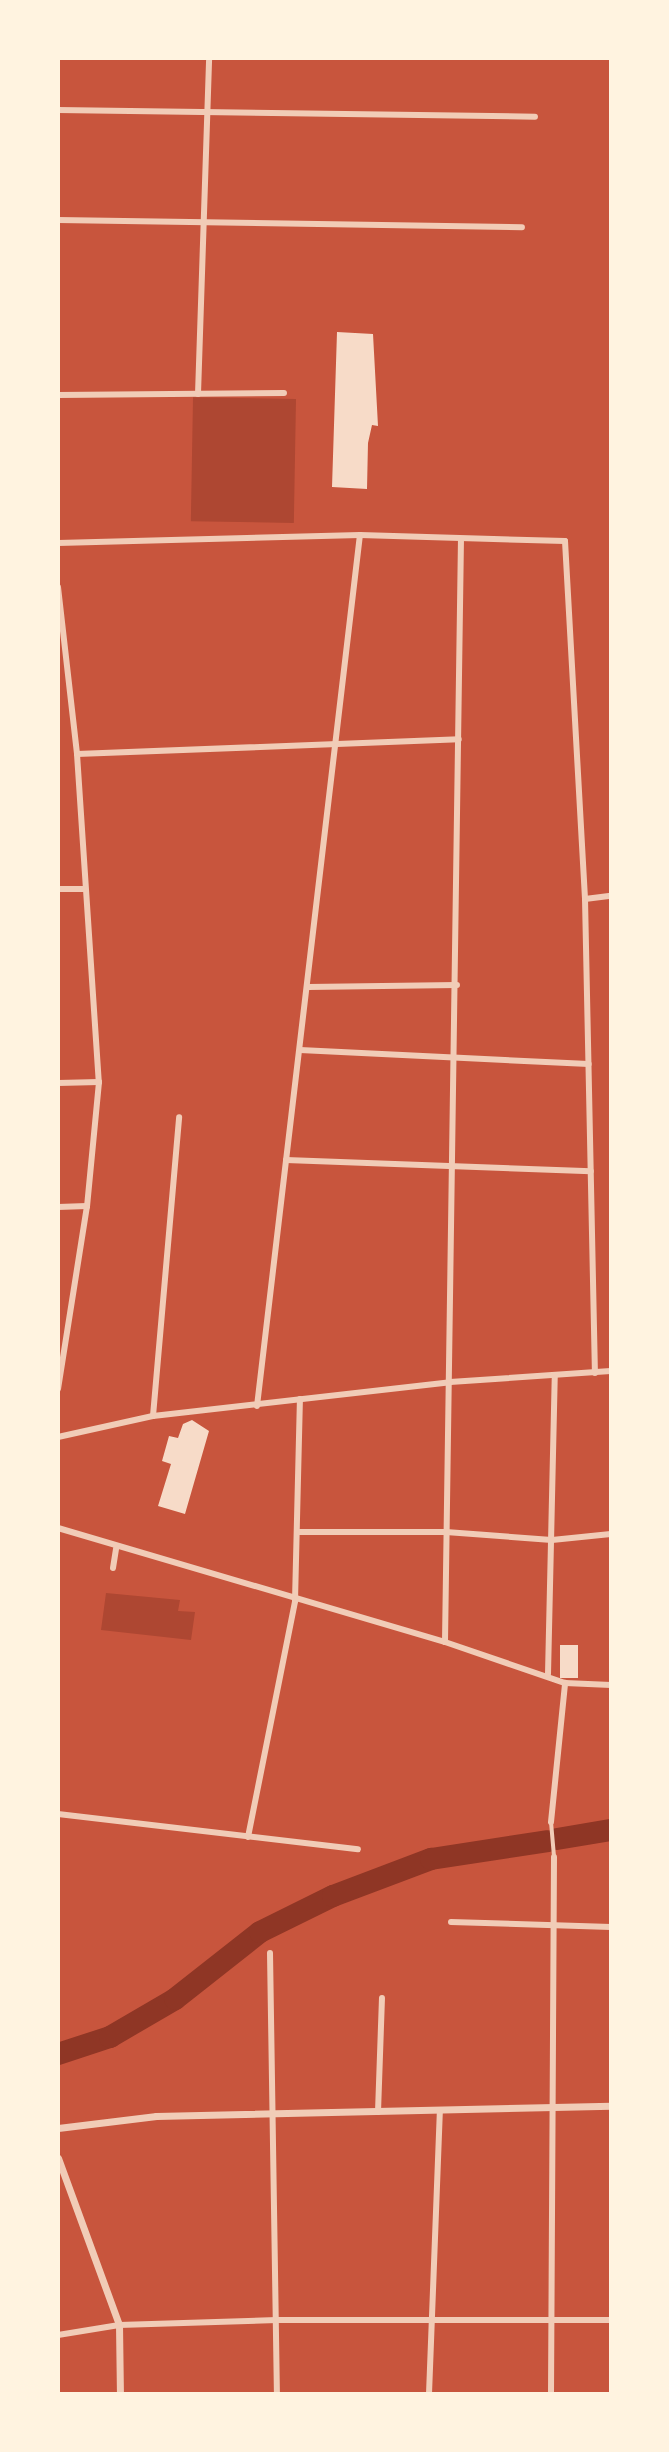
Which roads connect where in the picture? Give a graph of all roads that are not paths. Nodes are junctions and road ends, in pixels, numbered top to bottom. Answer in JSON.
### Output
{"nodes":[{"id":1,"x":209,"y":58,"type":"edge"},
{"id":2,"x":58,"y":110,"type":"edge"},
{"id":3,"x":208,"y":112,"type":"junction"},
{"id":4,"x":535,"y":117,"type":"dead end"},
{"id":5,"x":58,"y":220,"type":"edge"},
{"id":6,"x":203,"y":221,"type":"junction"},
{"id":7,"x":522,"y":227,"type":"dead end"},
{"id":8,"x":284,"y":393,"type":"dead end"},
{"id":9,"x":198,"y":394,"type":"junction"},
{"id":10,"x":58,"y":395,"type":"edge"},
{"id":11,"x":360,"y":535,"type":"junction"},
{"id":12,"x":461,"y":539,"type":"junction"},
{"id":13,"x":58,"y":543,"type":"edge"},
{"id":14,"x":58,"y":587,"type":"edge"},
{"id":15,"x":61,"y":653,"type":"edge"},
{"id":16,"x":459,"y":739,"type":"junction"},
{"id":17,"x":336,"y":746,"type":"junction"},
{"id":18,"x":77,"y":754,"type":"junction"},
{"id":19,"x":58,"y":889,"type":"edge"},
{"id":20,"x":84,"y":889,"type":"junction"},
{"id":21,"x":611,"y":896,"type":"edge"},
{"id":22,"x":585,"y":899,"type":"junction"},
{"id":23,"x":457,"y":985,"type":"junction"},
{"id":24,"x":308,"y":987,"type":"junction"},
{"id":25,"x":300,"y":1050,"type":"junction"},
{"id":26,"x":456,"y":1057,"type":"junction"},
{"id":27,"x":589,"y":1064,"type":"junction"},
{"id":28,"x":99,"y":1082,"type":"junction"},
{"id":29,"x":58,"y":1083,"type":"edge"},
{"id":30,"x":179,"y":1117,"type":"dead end"},
{"id":31,"x":286,"y":1160,"type":"junction"},
{"id":32,"x":452,"y":1164,"type":"junction"},
{"id":33,"x":591,"y":1171,"type":"junction"},
{"id":34,"x":87,"y":1206,"type":"junction"},
{"id":35,"x":58,"y":1207,"type":"edge"},
{"id":36,"x":61,"y":1362,"type":"edge"},
{"id":37,"x":611,"y":1371,"type":"edge"},
{"id":38,"x":595,"y":1373,"type":"junction"},
{"id":39,"x":555,"y":1375,"type":"junction"},
{"id":40,"x":450,"y":1382,"type":"junction"},
{"id":41,"x":58,"y":1389,"type":"edge"},
{"id":42,"x":300,"y":1399,"type":"junction"},
{"id":43,"x":257,"y":1406,"type":"junction"},
{"id":44,"x":153,"y":1416,"type":"junction"},
{"id":45,"x":58,"y":1437,"type":"edge"},
{"id":46,"x":58,"y":1528,"type":"edge"},
{"id":47,"x":299,"y":1532,"type":"junction"},
{"id":48,"x":446,"y":1532,"type":"junction"},
{"id":49,"x":611,"y":1534,"type":"edge"},
{"id":50,"x":552,"y":1540,"type":"junction"},
{"id":51,"x":116,"y":1548,"type":"junction"},
{"id":52,"x":113,"y":1568,"type":"dead end"},
{"id":53,"x":295,"y":1601,"type":"junction"},
{"id":54,"x":445,"y":1642,"type":"junction"},
{"id":55,"x":548,"y":1674,"type":"junction"},
{"id":56,"x":565,"y":1683,"type":"junction"},
{"id":57,"x":611,"y":1685,"type":"edge"},
{"id":58,"x":58,"y":1814,"type":"edge"},
{"id":59,"x":551,"y":1822,"type":"joint"},
{"id":60,"x":248,"y":1837,"type":"junction"},
{"id":61,"x":358,"y":1849,"type":"dead end"},
{"id":62,"x":554,"y":1857,"type":"joint"},
{"id":63,"x":451,"y":1922,"type":"dead end"},
{"id":64,"x":554,"y":1926,"type":"junction"},
{"id":65,"x":611,"y":1927,"type":"edge"},
{"id":66,"x":270,"y":1953,"type":"dead end"},
{"id":67,"x":382,"y":1998,"type":"dead end"},
{"id":68,"x":611,"y":2106,"type":"edge"},
{"id":69,"x":552,"y":2108,"type":"junction"},
{"id":70,"x":440,"y":2110,"type":"junction"},
{"id":71,"x":378,"y":2112,"type":"junction"},
{"id":72,"x":275,"y":2114,"type":"junction"},
{"id":73,"x":58,"y":2128,"type":"edge"},
{"id":74,"x":58,"y":2158,"type":"edge"},
{"id":75,"x":435,"y":2319,"type":"junction"},
{"id":76,"x":277,"y":2320,"type":"junction"},
{"id":77,"x":552,"y":2320,"type":"junction"},
{"id":78,"x":611,"y":2320,"type":"edge"},
{"id":79,"x":119,"y":2325,"type":"junction"},
{"id":80,"x":58,"y":2335,"type":"edge"},
{"id":81,"x":120,"y":2394,"type":"edge"},
{"id":82,"x":277,"y":2394,"type":"edge"},
{"id":83,"x":429,"y":2394,"type":"edge"},
{"id":84,"x":551,"y":2394,"type":"edge"}],
"edges":[{"from":1,"to":3,"type":"street"},
{"from":2,"to":3,"type":"street"},
{"from":3,"to":4,"type":"street"},
{"from":3,"to":6,"type":"street"},
{"from":5,"to":6,"type":"street"},
{"from":6,"to":7,"type":"street"},
{"from":6,"to":9,"type":"street"},
{"from":8,"to":9,"type":"street"},
{"from":9,"to":10,"type":"street"},
{"from":11,"to":12,"type":"street"},
{"from":11,"to":13,"type":"street"},
{"from":11,"to":17,"type":"street"},
{"from":12,"to":16,"type":"street"},
{"from":12,"to":22,"type":"street"},
{"from":14,"to":15,"type":"street"},
{"from":15,"to":18,"type":"street"},
{"from":16,"to":17,"type":"street"},
{"from":16,"to":23,"type":"street"},
{"from":17,"to":18,"type":"street"},
{"from":17,"to":24,"type":"street"},
{"from":18,"to":20,"type":"street"},
{"from":19,"to":20,"type":"street"},
{"from":20,"to":28,"type":"street"},
{"from":21,"to":22,"type":"street"},
{"from":22,"to":27,"type":"street"},
{"from":23,"to":24,"type":"street"},
{"from":23,"to":26,"type":"street"},
{"from":24,"to":25,"type":"street"},
{"from":25,"to":26,"type":"street"},
{"from":25,"to":31,"type":"street"},
{"from":26,"to":27,"type":"street"},
{"from":26,"to":32,"type":"street"},
{"from":27,"to":33,"type":"street"},
{"from":28,"to":29,"type":"street"},
{"from":28,"to":34,"type":"street"},
{"from":30,"to":44,"type":"street"},
{"from":31,"to":32,"type":"street"},
{"from":31,"to":43,"type":"street"},
{"from":32,"to":33,"type":"street"},
{"from":32,"to":40,"type":"street"},
{"from":33,"to":38,"type":"street"},
{"from":34,"to":35,"type":"street"},
{"from":34,"to":36,"type":"street"},
{"from":36,"to":41,"type":"street"},
{"from":37,"to":38,"type":"street"},
{"from":38,"to":39,"type":"street"},
{"from":39,"to":40,"type":"street"},
{"from":39,"to":50,"type":"street"},
{"from":40,"to":42,"type":"street"},
{"from":40,"to":48,"type":"street"},
{"from":42,"to":43,"type":"street"},
{"from":42,"to":47,"type":"street"},
{"from":43,"to":44,"type":"street"},
{"from":44,"to":45,"type":"street"},
{"from":46,"to":51,"type":"street"},
{"from":47,"to":48,"type":"street"},
{"from":47,"to":53,"type":"street"},
{"from":48,"to":50,"type":"street"},
{"from":48,"to":54,"type":"street"},
{"from":49,"to":50,"type":"street"},
{"from":50,"to":55,"type":"street"},
{"from":51,"to":52,"type":"street"},
{"from":51,"to":53,"type":"street"},
{"from":53,"to":54,"type":"street"},
{"from":53,"to":60,"type":"street"},
{"from":54,"to":55,"type":"street"},
{"from":55,"to":56,"type":"street"},
{"from":56,"to":57,"type":"street"},
{"from":56,"to":59,"type":"street"},
{"from":58,"to":60,"type":"street"},
{"from":59,"to":62,"type":"street"},
{"from":60,"to":61,"type":"street"},
{"from":62,"to":64,"type":"street"},
{"from":63,"to":64,"type":"street"},
{"from":64,"to":65,"type":"street"},
{"from":64,"to":69,"type":"street"},
{"from":66,"to":72,"type":"street"},
{"from":67,"to":71,"type":"street"},
{"from":68,"to":69,"type":"street"},
{"from":69,"to":70,"type":"street"},
{"from":69,"to":77,"type":"street"},
{"from":70,"to":71,"type":"street"},
{"from":70,"to":75,"type":"street"},
{"from":71,"to":72,"type":"street"},
{"from":72,"to":73,"type":"street"},
{"from":72,"to":76,"type":"street"},
{"from":74,"to":79,"type":"street"},
{"from":75,"to":76,"type":"street"},
{"from":75,"to":77,"type":"street"},
{"from":75,"to":83,"type":"street"},
{"from":76,"to":79,"type":"street"},
{"from":76,"to":82,"type":"street"},
{"from":77,"to":78,"type":"street"},
{"from":77,"to":84,"type":"street"},
{"from":79,"to":80,"type":"street"},
{"from":79,"to":81,"type":"street"}]}
